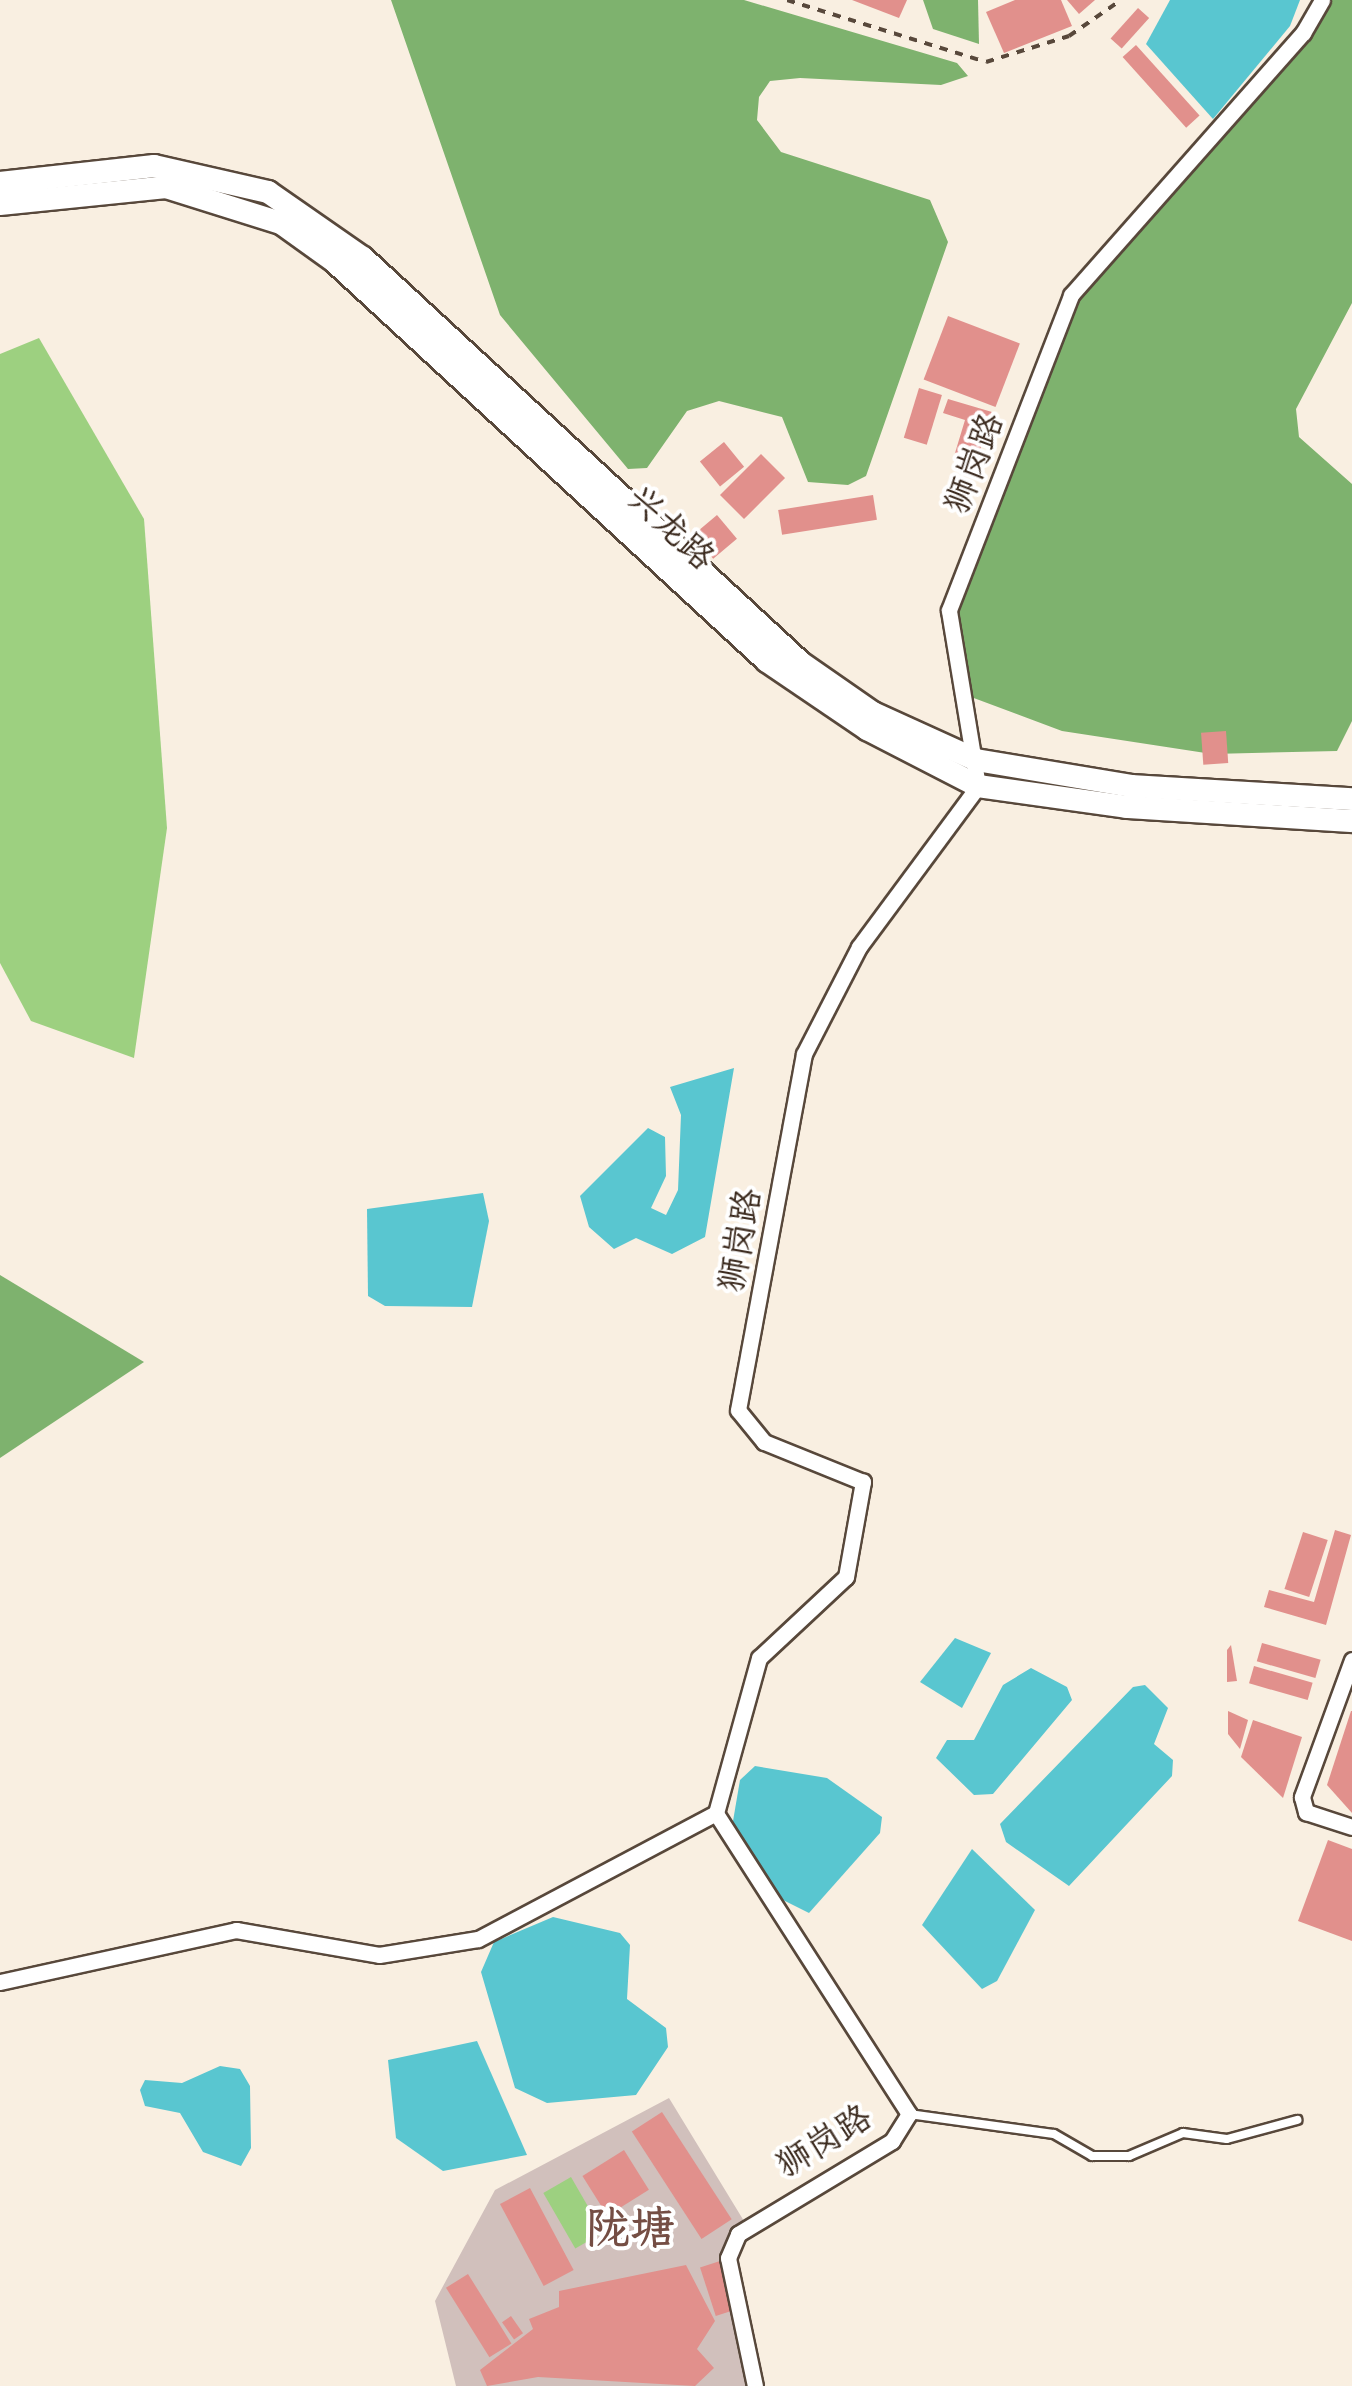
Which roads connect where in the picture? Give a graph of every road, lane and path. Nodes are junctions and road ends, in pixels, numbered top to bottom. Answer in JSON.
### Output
{"nodes":[{"id":1,"x":787,"y":0,"type":"edge"},
{"id":2,"x":1121,"y":0,"type":"edge"},
{"id":3,"x":1322,"y":0,"type":"edge"},
{"id":4,"x":0,"y":183,"type":"edge"},
{"id":5,"x":0,"y":204,"type":"edge"},
{"id":6,"x":976,"y":760,"type":"junction"},
{"id":7,"x":978,"y":786,"type":"junction"},
{"id":8,"x":1352,"y":800,"type":"edge"},
{"id":9,"x":1352,"y":821,"type":"edge"},
{"id":10,"x":1352,"y":1660,"type":"edge"},
{"id":11,"x":716,"y":1813,"type":"junction"},
{"id":12,"x":1352,"y":1827,"type":"edge"},
{"id":13,"x":0,"y":1982,"type":"edge"},
{"id":14,"x":909,"y":2114,"type":"junction"},
{"id":15,"x":1297,"y":2120,"type":"dead end"},
{"id":16,"x":755,"y":2386,"type":"edge"}],
"edges":[{"from":1,"to":2,"type":"path"},
{"from":3,"to":6,"type":"street","name":"狮岗路"},
{"from":4,"to":6,"type":"main road","name":"兴龙路"},
{"from":5,"to":7,"type":"main road","name":"兴龙路"},
{"from":6,"to":7,"type":"street","name":"狮岗路"},
{"from":6,"to":8,"type":"main road","name":"兴龙路"},
{"from":7,"to":9,"type":"main road","name":"兴龙路"},
{"from":7,"to":11,"type":"street","name":"狮岗路"},
{"from":10,"to":12,"type":"street"},
{"from":11,"to":13,"type":"street"},
{"from":11,"to":14,"type":"street","name":"狮岗路"},
{"from":14,"to":15,"type":"lane"},
{"from":14,"to":16,"type":"street","name":"狮岗路"}]}
